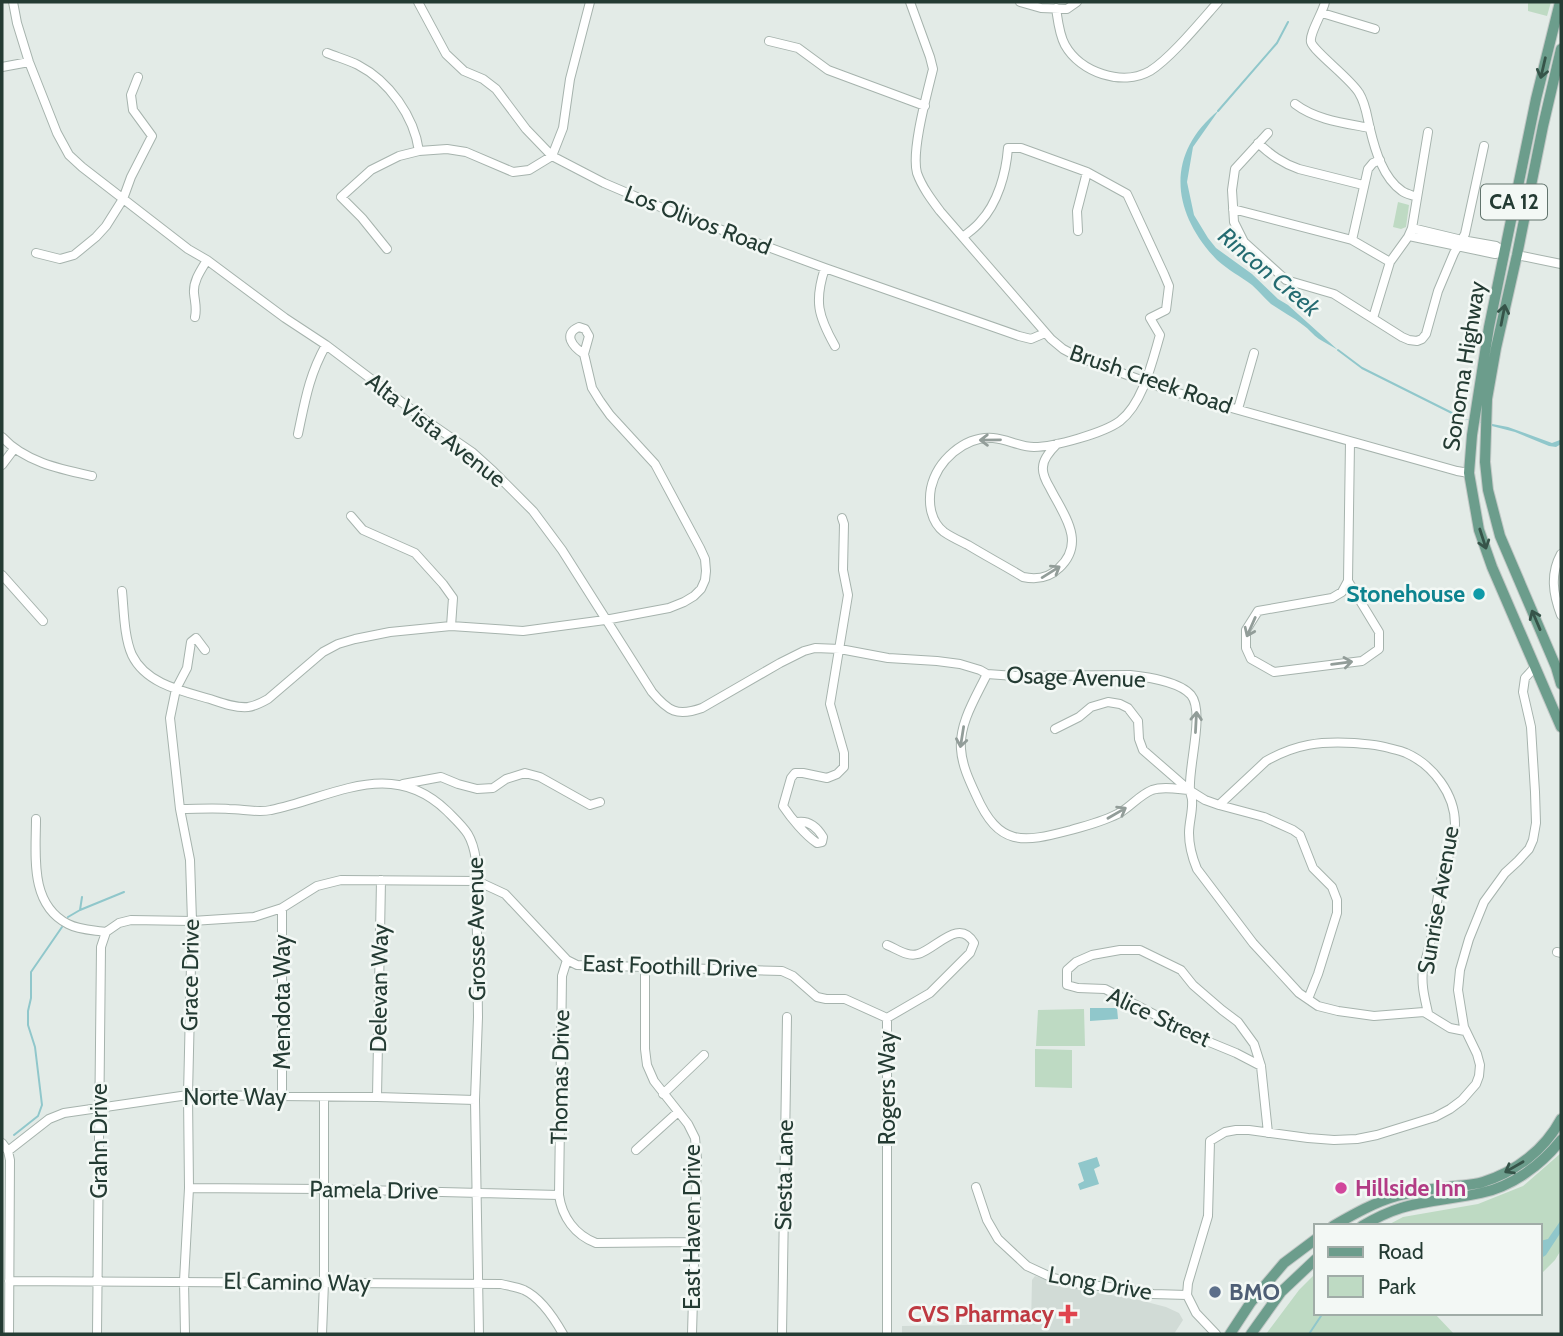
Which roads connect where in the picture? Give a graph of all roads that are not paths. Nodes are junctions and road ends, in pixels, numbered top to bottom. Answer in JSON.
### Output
{"nodes":[{"id":1,"x":13,"y":2,"type":"edge"},
{"id":2,"x":418,"y":2,"type":"edge"},
{"id":3,"x":590,"y":2,"type":"edge"},
{"id":4,"x":910,"y":2,"type":"edge"},
{"id":5,"x":1020,"y":2,"type":"edge"},
{"id":6,"x":1077,"y":2,"type":"edge"},
{"id":7,"x":1218,"y":2,"type":"edge"},
{"id":8,"x":1325,"y":2,"type":"edge"},
{"id":9,"x":1560,"y":2,"type":"edge"},
{"id":10,"x":1056,"y":8,"type":"junction"},
{"id":11,"x":1322,"y":13,"type":"junction"},
{"id":12,"x":1375,"y":29,"type":"dead end"},
{"id":13,"x":769,"y":41,"type":"dead end"},
{"id":14,"x":1561,"y":49,"type":"edge"},
{"id":15,"x":327,"y":53,"type":"dead end"},
{"id":16,"x":29,"y":62,"type":"junction"},
{"id":17,"x":2,"y":67,"type":"edge"},
{"id":18,"x":138,"y":77,"type":"dead end"},
{"id":19,"x":1295,"y":104,"type":"dead end"},
{"id":20,"x":925,"y":106,"type":"junction"},
{"id":21,"x":1370,"y":128,"type":"junction"},
{"id":22,"x":1428,"y":132,"type":"dead end"},
{"id":23,"x":1268,"y":133,"type":"dead end"},
{"id":24,"x":1258,"y":143,"type":"junction"},
{"id":25,"x":1484,"y":146,"type":"dead end"},
{"id":26,"x":419,"y":151,"type":"junction"},
{"id":27,"x":552,"y":156,"type":"junction"},
{"id":28,"x":1380,"y":160,"type":"junction"},
{"id":29,"x":1087,"y":172,"type":"junction"},
{"id":30,"x":1363,"y":184,"type":"junction"},
{"id":31,"x":1417,"y":197,"type":"junction"},
{"id":32,"x":123,"y":199,"type":"junction"},
{"id":33,"x":1233,"y":208,"type":"junction"},
{"id":34,"x":1077,"y":231,"type":"dead end"},
{"id":35,"x":1410,"y":232,"type":"junction"},
{"id":36,"x":963,"y":237,"type":"junction"},
{"id":37,"x":1352,"y":240,"type":"junction"},
{"id":38,"x":1460,"y":243,"type":"junction"},
{"id":39,"x":387,"y":249,"type":"dead end"},
{"id":40,"x":1505,"y":252,"type":"junction"},
{"id":41,"x":36,"y":253,"type":"dead end"},
{"id":42,"x":1517,"y":255,"type":"junction"},
{"id":43,"x":207,"y":260,"type":"junction"},
{"id":44,"x":1390,"y":262,"type":"junction"},
{"id":45,"x":1561,"y":264,"type":"edge"},
{"id":46,"x":825,"y":268,"type":"junction"},
{"id":47,"x":195,"y":317,"type":"dead end"},
{"id":48,"x":1373,"y":318,"type":"junction"},
{"id":49,"x":1045,"y":333,"type":"junction"},
{"id":50,"x":326,"y":345,"type":"junction"},
{"id":51,"x":835,"y":346,"type":"dead end"},
{"id":52,"x":1254,"y":353,"type":"dead end"},
{"id":53,"x":584,"y":354,"type":"dead end"},
{"id":54,"x":1146,"y":381,"type":"junction"},
{"id":55,"x":1482,"y":405,"type":"junction"},
{"id":56,"x":1238,"y":409,"type":"junction"},
{"id":57,"x":298,"y":434,"type":"dead end"},
{"id":58,"x":2,"y":437,"type":"edge"},
{"id":59,"x":1350,"y":442,"type":"junction"},
{"id":60,"x":1057,"y":444,"type":"junction"},
{"id":61,"x":1031,"y":447,"type":"junction"},
{"id":62,"x":14,"y":449,"type":"junction"},
{"id":63,"x":2,"y":465,"type":"edge"},
{"id":64,"x":1042,"y":466,"type":"junction"},
{"id":65,"x":1469,"y":473,"type":"junction"},
{"id":66,"x":92,"y":475,"type":"dead end"},
{"id":67,"x":1485,"y":476,"type":"junction"},
{"id":68,"x":351,"y":516,"type":"dead end"},
{"id":69,"x":842,"y":518,"type":"dead end"},
{"id":70,"x":1561,"y":554,"type":"edge"},
{"id":71,"x":2,"y":575,"type":"edge"},
{"id":72,"x":1348,"y":581,"type":"junction"},
{"id":73,"x":122,"y":591,"type":"dead end"},
{"id":74,"x":1561,"y":615,"type":"edge"},
{"id":75,"x":605,"y":620,"type":"junction"},
{"id":76,"x":43,"y":621,"type":"dead end"},
{"id":77,"x":451,"y":626,"type":"junction"},
{"id":78,"x":840,"y":649,"type":"junction"},
{"id":79,"x":205,"y":650,"type":"dead end"},
{"id":80,"x":1535,"y":667,"type":"junction"},
{"id":81,"x":987,"y":674,"type":"junction"},
{"id":82,"x":1561,"y":684,"type":"edge"},
{"id":83,"x":176,"y":689,"type":"junction"},
{"id":84,"x":1561,"y":727,"type":"edge"},
{"id":85,"x":1055,"y":729,"type":"dead end"},
{"id":86,"x":400,"y":785,"type":"junction"},
{"id":87,"x":1189,"y":790,"type":"junction"},
{"id":88,"x":600,"y":802,"type":"dead end"},
{"id":89,"x":1219,"y":805,"type":"junction"},
{"id":90,"x":180,"y":809,"type":"junction"},
{"id":91,"x":36,"y":819,"type":"dead end"},
{"id":92,"x":797,"y":822,"type":"dead end"},
{"id":93,"x":382,"y":880,"type":"junction"},
{"id":94,"x":477,"y":881,"type":"junction"},
{"id":95,"x":282,"y":908,"type":"junction"},
{"id":96,"x":192,"y":921,"type":"junction"},
{"id":97,"x":106,"y":932,"type":"junction"},
{"id":98,"x":887,"y":944,"type":"dead end"},
{"id":99,"x":567,"y":960,"type":"junction"},
{"id":100,"x":645,"y":967,"type":"junction"},
{"id":101,"x":1308,"y":999,"type":"junction"},
{"id":102,"x":1428,"y":1013,"type":"junction"},
{"id":103,"x":787,"y":1017,"type":"dead end"},
{"id":104,"x":887,"y":1017,"type":"junction"},
{"id":105,"x":1465,"y":1031,"type":"junction"},
{"id":106,"x":704,"y":1055,"type":"dead end"},
{"id":107,"x":1261,"y":1066,"type":"junction"},
{"id":108,"x":663,"y":1094,"type":"junction"},
{"id":109,"x":188,"y":1095,"type":"junction"},
{"id":110,"x":282,"y":1096,"type":"junction"},
{"id":111,"x":324,"y":1097,"type":"junction"},
{"id":112,"x":377,"y":1097,"type":"junction"},
{"id":113,"x":475,"y":1100,"type":"junction"},
{"id":114,"x":99,"y":1107,"type":"junction"},
{"id":115,"x":678,"y":1112,"type":"junction"},
{"id":116,"x":1561,"y":1119,"type":"edge"},
{"id":117,"x":1268,"y":1133,"type":"junction"},
{"id":118,"x":1561,"y":1140,"type":"edge"},
{"id":119,"x":2,"y":1143,"type":"edge"},
{"id":120,"x":636,"y":1150,"type":"dead end"},
{"id":121,"x":8,"y":1152,"type":"junction"},
{"id":122,"x":976,"y":1187,"type":"dead end"},
{"id":123,"x":189,"y":1188,"type":"junction"},
{"id":124,"x":324,"y":1189,"type":"junction"},
{"id":125,"x":476,"y":1192,"type":"junction"},
{"id":126,"x":559,"y":1195,"type":"junction"},
{"id":127,"x":1337,"y":1224,"type":"edge"},
{"id":128,"x":1366,"y":1224,"type":"edge"},
{"id":129,"x":5,"y":1228,"type":"edge"},
{"id":130,"x":1314,"y":1240,"type":"edge"},
{"id":131,"x":694,"y":1242,"type":"junction"},
{"id":132,"x":1314,"y":1261,"type":"edge"},
{"id":133,"x":9,"y":1281,"type":"junction"},
{"id":134,"x":98,"y":1281,"type":"junction"},
{"id":135,"x":184,"y":1281,"type":"junction"},
{"id":136,"x":324,"y":1282,"type":"junction"},
{"id":137,"x":477,"y":1284,"type":"junction"},
{"id":138,"x":1187,"y":1295,"type":"junction"},
{"id":139,"x":9,"y":1334,"type":"edge"},
{"id":140,"x":97,"y":1334,"type":"edge"},
{"id":141,"x":185,"y":1334,"type":"edge"},
{"id":142,"x":322,"y":1334,"type":"edge"},
{"id":143,"x":479,"y":1334,"type":"edge"},
{"id":144,"x":563,"y":1334,"type":"edge"},
{"id":145,"x":692,"y":1334,"type":"edge"},
{"id":146,"x":782,"y":1334,"type":"edge"},
{"id":147,"x":887,"y":1334,"type":"edge"},
{"id":148,"x":1216,"y":1334,"type":"edge"},
{"id":149,"x":1230,"y":1334,"type":"edge"},
{"id":150,"x":1251,"y":1334,"type":"edge"}],
"edges":[{"from":1,"to":16,"type":"street","name":"Alta Vista Avenue"},
{"from":2,"to":27,"type":"street","name":"Los Olivos Road"},
{"from":3,"to":27,"type":"street"},
{"from":4,"to":20,"type":"street","name":"Brush Creek Road"},
{"from":5,"to":10,"type":"street"},
{"from":6,"to":10,"type":"street"},
{"from":7,"to":10,"type":"street"},
{"from":8,"to":11,"type":"street"},
{"from":9,"to":40,"type":"main road","name":"Sonoma Highway","number":"CA 12","one_way":true},
{"from":11,"to":12,"type":"street"},
{"from":11,"to":21,"type":"street"},
{"from":13,"to":20,"type":"street"},
{"from":14,"to":42,"type":"main road","name":"Sonoma Highway","number":"CA 12"},
{"from":15,"to":26,"type":"street"},
{"from":16,"to":17,"type":"street"},
{"from":16,"to":32,"type":"street","name":"Alta Vista Avenue"},
{"from":18,"to":32,"type":"street"},
{"from":19,"to":21,"type":"street"},
{"from":20,"to":36,"type":"street","name":"Brush Creek Road"},
{"from":21,"to":28,"type":"street"},
{"from":22,"to":31,"type":"street"},
{"from":23,"to":24,"type":"street"},
{"from":24,"to":30,"type":"street"},
{"from":24,"to":33,"type":"street"},
{"from":25,"to":38,"type":"street"},
{"from":26,"to":27,"type":"street"},
{"from":26,"to":39,"type":"street"},
{"from":27,"to":46,"type":"street","name":"Los Olivos Road"},
{"from":28,"to":30,"type":"street"},
{"from":28,"to":31,"type":"street"},
{"from":29,"to":34,"type":"street"},
{"from":29,"to":36,"type":"street"},
{"from":29,"to":54,"type":"street"},
{"from":30,"to":37,"type":"street"},
{"from":31,"to":35,"type":"street"},
{"from":32,"to":41,"type":"street"},
{"from":32,"to":43,"type":"street","name":"Alta Vista Avenue"},
{"from":33,"to":37,"type":"street"},
{"from":33,"to":48,"type":"street"},
{"from":35,"to":38,"type":"street"},
{"from":35,"to":44,"type":"street"},
{"from":36,"to":49,"type":"street","name":"Brush Creek Road"},
{"from":37,"to":44,"type":"street"},
{"from":38,"to":40,"type":"street"},
{"from":38,"to":48,"type":"street"},
{"from":40,"to":42,"type":"main road"},
{"from":40,"to":55,"type":"main road","name":"Sonoma Highway","number":"CA 12"},
{"from":42,"to":45,"type":"street"},
{"from":55,"to":42,"type":"main road","name":"Sonoma Highway","number":"CA 12","one_way":true},
{"from":43,"to":47,"type":"street"},
{"from":43,"to":50,"type":"street","name":"Alta Vista Avenue"},
{"from":44,"to":48,"type":"street"},
{"from":46,"to":49,"type":"street","name":"Los Olivos Road"},
{"from":46,"to":51,"type":"street"},
{"from":49,"to":54,"type":"street","name":"Brush Creek Road"},
{"from":50,"to":57,"type":"street"},
{"from":50,"to":75,"type":"street","name":"Alta Vista Avenue"},
{"from":52,"to":56,"type":"street"},
{"from":53,"to":75,"type":"street"},
{"from":54,"to":56,"type":"street","name":"Brush Creek Road"},
{"from":54,"to":60,"type":"street"},
{"from":55,"to":65,"type":"main road","name":"Sonoma Highway","number":"CA 12"},
{"from":55,"to":67,"type":"main road","name":"Sonoma Highway","number":"CA 12"},
{"from":56,"to":59,"type":"street","name":"Brush Creek Road"},
{"from":58,"to":62,"type":"street"},
{"from":59,"to":65,"type":"street","name":"Brush Creek Road"},
{"from":59,"to":72,"type":"street"},
{"from":60,"to":61,"type":"street"},
{"from":60,"to":64,"type":"street"},
{"from":61,"to":64,"type":"street"},
{"from":61,"to":64,"type":"street","one_way":true},
{"from":62,"to":63,"type":"street"},
{"from":62,"to":66,"type":"street"},
{"from":65,"to":67,"type":"main road"},
{"from":65,"to":80,"type":"main road","name":"Sonoma Highway","number":"CA 12","one_way":true},
{"from":82,"to":67,"type":"main road","name":"Sonoma Highway","number":"CA 12","one_way":true},
{"from":68,"to":77,"type":"street"},
{"from":69,"to":78,"type":"street"},
{"from":70,"to":74,"type":"street"},
{"from":71,"to":76,"type":"street"},
{"from":72,"to":72,"type":"street","one_way":true},
{"from":73,"to":83,"type":"street"},
{"from":75,"to":77,"type":"street"},
{"from":75,"to":78,"type":"street","name":"Alta Vista Avenue"},
{"from":77,"to":83,"type":"street"},
{"from":78,"to":81,"type":"street","name":"Alta Vista Avenue"},
{"from":78,"to":92,"type":"street"},
{"from":79,"to":83,"type":"street","name":"Grace Drive"},
{"from":80,"to":84,"type":"main road","name":"Sonoma Highway","number":"CA 12"},
{"from":80,"to":105,"type":"street"},
{"from":87,"to":81,"type":"street","name":"Osage Avenue","one_way":true},
{"from":81,"to":87,"type":"street","one_way":true},
{"from":83,"to":90,"type":"street","name":"Grace Drive"},
{"from":85,"to":87,"type":"street"},
{"from":86,"to":88,"type":"street"},
{"from":86,"to":90,"type":"street","name":"Grosse Avenue"},
{"from":86,"to":94,"type":"street","name":"Grosse Avenue"},
{"from":87,"to":89,"type":"street"},
{"from":87,"to":101,"type":"street","name":"Osage Avenue"},
{"from":89,"to":101,"type":"street"},
{"from":89,"to":102,"type":"street","name":"Sunrise Avenue"},
{"from":90,"to":96,"type":"street","name":"Grace Drive"},
{"from":91,"to":97,"type":"street"},
{"from":93,"to":94,"type":"street","name":"East Foothill Drive"},
{"from":93,"to":95,"type":"street","name":"East Foothill Drive"},
{"from":93,"to":112,"type":"street","name":"Delevan Way"},
{"from":94,"to":99,"type":"street","name":"East Foothill Drive"},
{"from":94,"to":113,"type":"street","name":"Grosse Avenue"},
{"from":95,"to":96,"type":"street","name":"East Foothill Drive"},
{"from":95,"to":110,"type":"street","name":"Mendota Way"},
{"from":96,"to":97,"type":"street","name":"East Foothill Drive"},
{"from":96,"to":109,"type":"street","name":"Grace Drive"},
{"from":97,"to":114,"type":"street","name":"Grahn Drive"},
{"from":98,"to":104,"type":"street","name":"Rogers Way"},
{"from":99,"to":100,"type":"street","name":"East Foothill Drive"},
{"from":99,"to":126,"type":"street","name":"Thomas Drive"},
{"from":100,"to":104,"type":"street","name":"East Foothill Drive"},
{"from":100,"to":108,"type":"street","name":"East Haven Drive"},
{"from":101,"to":102,"type":"street"},
{"from":102,"to":105,"type":"street"},
{"from":103,"to":146,"type":"street","name":"Siesta Lane"},
{"from":104,"to":147,"type":"street","name":"Rogers Way"},
{"from":105,"to":117,"type":"street"},
{"from":106,"to":108,"type":"street"},
{"from":107,"to":107,"type":"street","name":"Alice Street"},
{"from":107,"to":117,"type":"street","name":"Alice Street"},
{"from":108,"to":115,"type":"street","name":"East Haven Drive"},
{"from":109,"to":110,"type":"street","name":"Norte Way"},
{"from":109,"to":114,"type":"street","name":"Norte Way"},
{"from":109,"to":123,"type":"street","name":"Grace Drive"},
{"from":110,"to":111,"type":"street","name":"Norte Way"},
{"from":111,"to":112,"type":"street","name":"Norte Way"},
{"from":111,"to":124,"type":"street"},
{"from":112,"to":113,"type":"street","name":"Norte Way"},
{"from":113,"to":125,"type":"street","name":"Grosse Avenue"},
{"from":114,"to":121,"type":"street","name":"Norte Way"},
{"from":114,"to":134,"type":"street","name":"Grahn Drive"},
{"from":115,"to":120,"type":"street"},
{"from":115,"to":131,"type":"street","name":"East Haven Drive"},
{"from":116,"to":127,"type":"main road","one_way":true},
{"from":117,"to":138,"type":"street"},
{"from":118,"to":128,"type":"main road"},
{"from":119,"to":121,"type":"street"},
{"from":121,"to":129,"type":"street"},
{"from":122,"to":138,"type":"street","name":"Long Drive"},
{"from":123,"to":124,"type":"street","name":"Pamela Drive"},
{"from":123,"to":135,"type":"street","name":"Grace Drive"},
{"from":124,"to":125,"type":"street","name":"Pamela Drive"},
{"from":124,"to":136,"type":"street"},
{"from":125,"to":126,"type":"street","name":"Pamela Drive"},
{"from":125,"to":137,"type":"street","name":"Grosse Avenue"},
{"from":126,"to":131,"type":"street"},
{"from":129,"to":133,"type":"street"},
{"from":130,"to":149,"type":"main road"},
{"from":131,"to":145,"type":"street","name":"East Haven Drive"},
{"from":132,"to":150,"type":"main road"},
{"from":133,"to":134,"type":"street","name":"El Camino Way"},
{"from":133,"to":139,"type":"street"},
{"from":134,"to":135,"type":"street","name":"El Camino Way"},
{"from":134,"to":140,"type":"street","name":"Grahn Drive"},
{"from":135,"to":136,"type":"street","name":"El Camino Way"},
{"from":135,"to":141,"type":"street","name":"Grace Drive"},
{"from":136,"to":137,"type":"street","name":"El Camino Way"},
{"from":136,"to":142,"type":"street"},
{"from":137,"to":143,"type":"street","name":"Grosse Avenue"},
{"from":137,"to":144,"type":"street","name":"El Camino Way"},
{"from":138,"to":148,"type":"street"}]}
